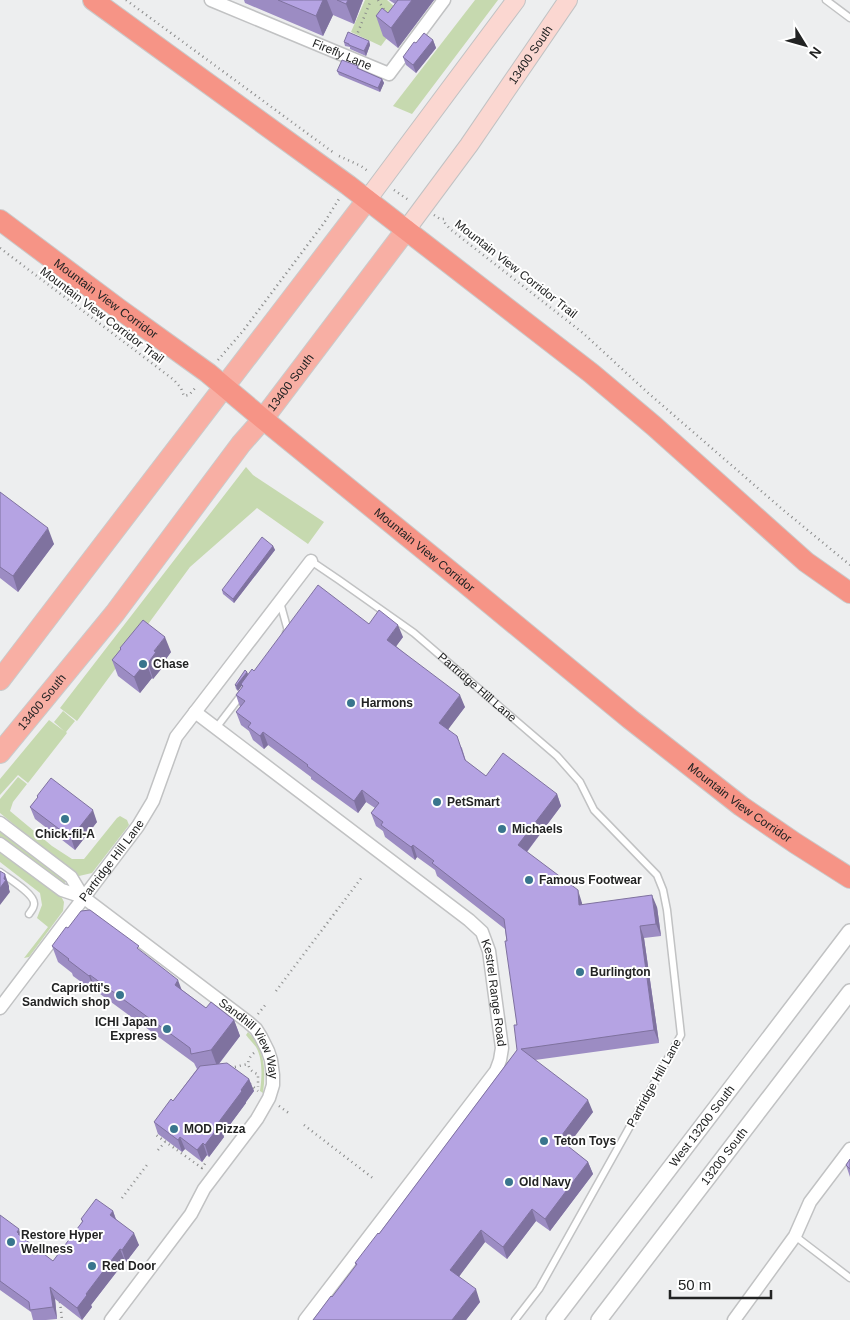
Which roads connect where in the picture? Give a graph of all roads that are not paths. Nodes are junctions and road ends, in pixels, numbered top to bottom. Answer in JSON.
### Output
{"nodes":[{"id":1,"x":93,"y":0,"type":"edge"},
{"id":2,"x":211,"y":0,"type":"edge"},
{"id":3,"x":444,"y":0,"type":"edge"},
{"id":4,"x":516,"y":0,"type":"edge"},
{"id":5,"x":568,"y":0,"type":"edge"},
{"id":6,"x":826,"y":0,"type":"edge"},
{"id":7,"x":850,"y":18,"type":"edge"},
{"id":8,"x":367,"y":200,"type":"junction"},
{"id":9,"x":0,"y":220,"type":"edge"},
{"id":10,"x":406,"y":230,"type":"junction"},
{"id":11,"x":224,"y":387,"type":"junction"},
{"id":12,"x":263,"y":419,"type":"junction"},
{"id":13,"x":311,"y":561,"type":"joint"},
{"id":14,"x":850,"y":593,"type":"edge"},
{"id":15,"x":280,"y":601,"type":"junction"},
{"id":16,"x":282,"y":639,"type":"edge"},
{"id":17,"x":0,"y":680,"type":"edge"},
{"id":18,"x":247,"y":686,"type":"edge"},
{"id":19,"x":195,"y":712,"type":"junction"},
{"id":20,"x":216,"y":728,"type":"junction"},
{"id":21,"x":0,"y":753,"type":"edge"},
{"id":22,"x":0,"y":823,"type":"edge"},
{"id":23,"x":0,"y":844,"type":"edge"},
{"id":24,"x":0,"y":872,"type":"edge"},
{"id":25,"x":850,"y":878,"type":"edge"},
{"id":26,"x":84,"y":897,"type":"junction"},
{"id":27,"x":29,"y":914,"type":"dead end"},
{"id":28,"x":850,"y":932,"type":"edge"},
{"id":29,"x":850,"y":992,"type":"edge"},
{"id":30,"x":0,"y":1008,"type":"edge"},
{"id":31,"x":850,"y":1149,"type":"edge"},
{"id":32,"x":795,"y":1236,"type":"junction"},
{"id":33,"x":850,"y":1278,"type":"edge"},
{"id":34,"x":111,"y":1320,"type":"edge"},
{"id":35,"x":305,"y":1320,"type":"edge"},
{"id":36,"x":515,"y":1320,"type":"edge"},
{"id":37,"x":554,"y":1320,"type":"edge"},
{"id":38,"x":599,"y":1320,"type":"edge"},
{"id":39,"x":734,"y":1320,"type":"edge"}],
"edges":[{"from":1,"to":8,"type":"highway"},
{"from":2,"to":3,"type":"street","name":"Firefly Lane"},
{"from":4,"to":8,"type":"main road"},
{"from":5,"to":10,"type":"main road","name":"13400 South"},
{"from":6,"to":7,"type":"lane"},
{"from":8,"to":10,"type":"highway"},
{"from":8,"to":11,"type":"main road"},
{"from":9,"to":11,"type":"highway","name":"Mountain View Corridor"},
{"from":10,"to":12,"type":"main road","name":"13400 South"},
{"from":10,"to":14,"type":"highway"},
{"from":11,"to":12,"type":"highway","name":"Mountain View Corridor"},
{"from":11,"to":17,"type":"main road"},
{"from":12,"to":21,"type":"main road","name":"13400 South"},
{"from":12,"to":25,"type":"highway","name":"Mountain View Corridor"},
{"from":13,"to":15,"type":"street","name":"Partridge Hill Lane"},
{"from":13,"to":36,"type":"lane","name":"Partridge Hill Lane"},
{"from":15,"to":16,"type":"lane"},
{"from":15,"to":19,"type":"street","name":"Partridge Hill Lane"},
{"from":18,"to":20,"type":"lane"},
{"from":19,"to":20,"type":"street","name":"Kestrel Range Road"},
{"from":19,"to":26,"type":"street","name":"Partridge Hill Lane"},
{"from":20,"to":35,"type":"street","name":"Kestrel Range Road"},
{"from":22,"to":26,"type":"street","name":"Sandhill View Way"},
{"from":23,"to":26,"type":"street","name":"Sandhill View Way"},
{"from":24,"to":27,"type":"lane"},
{"from":26,"to":30,"type":"street","name":"Partridge Hill Lane"},
{"from":26,"to":34,"type":"street","name":"Sandhill View Way"},
{"from":28,"to":37,"type":"street","name":"West 13200 South"},
{"from":29,"to":38,"type":"street","name":"13200 South"},
{"from":31,"to":32,"type":"street"},
{"from":32,"to":33,"type":"lane"},
{"from":32,"to":39,"type":"street"}]}
